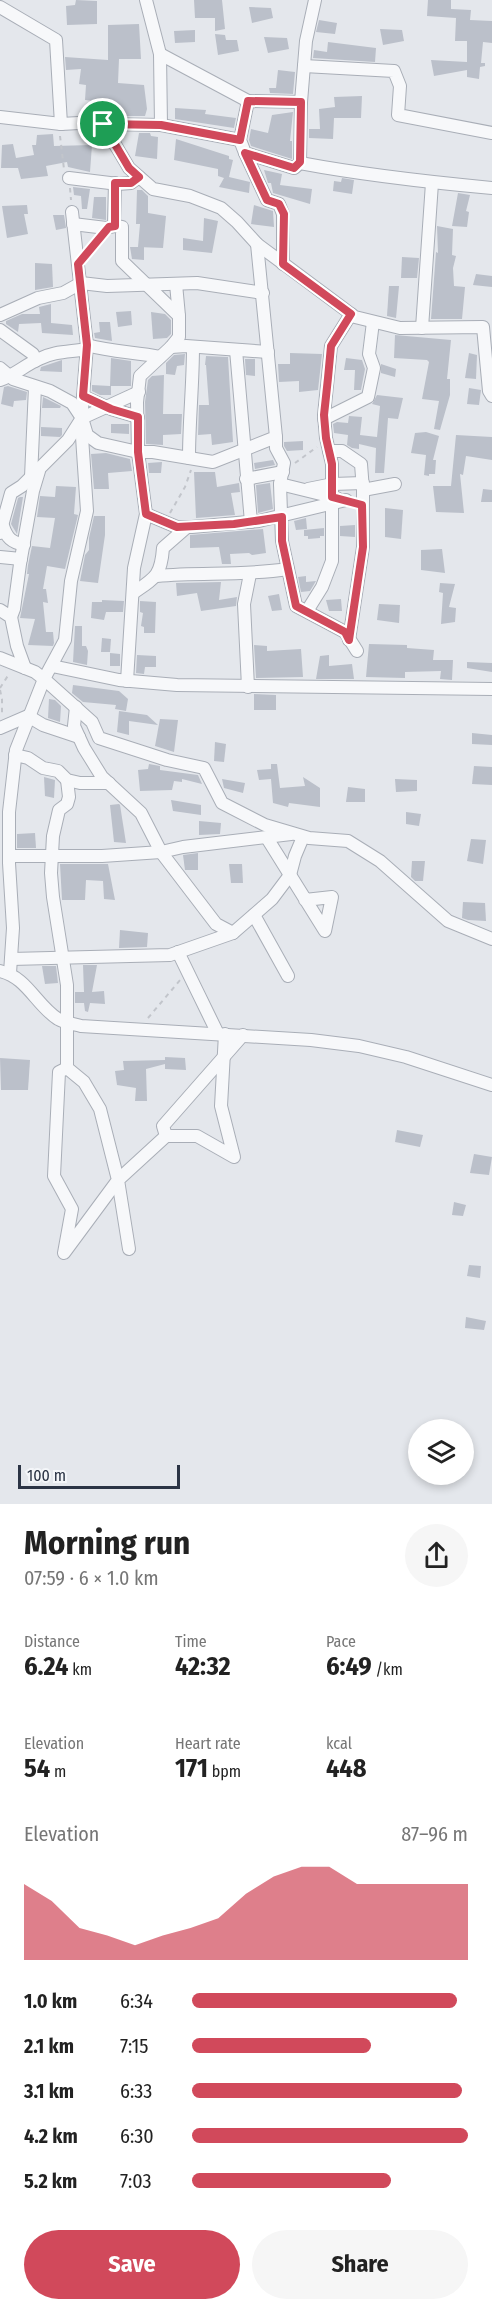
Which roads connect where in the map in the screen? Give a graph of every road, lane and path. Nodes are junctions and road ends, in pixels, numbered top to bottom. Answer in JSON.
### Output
{"nodes":[{"id":1,"x":146,"y":0,"type":"edge"},
{"id":2,"x":315,"y":0,"type":"edge"},
{"id":3,"x":0,"y":7,"type":"edge"},
{"id":4,"x":160,"y":54,"type":"junction"},
{"id":5,"x":304,"y":66,"type":"junction"},
{"id":6,"x":248,"y":101,"type":"junction"},
{"id":7,"x":301,"y":102,"type":"junction"},
{"id":8,"x":0,"y":117,"type":"edge"},
{"id":9,"x":61,"y":124,"type":"junction"},
{"id":10,"x":103,"y":124,"type":"junction"},
{"id":11,"x":161,"y":125,"type":"junction"},
{"id":12,"x":492,"y":133,"type":"edge"},
{"id":13,"x":240,"y":140,"type":"junction"},
{"id":14,"x":245,"y":153,"type":"junction"},
{"id":15,"x":300,"y":162,"type":"junction"},
{"id":16,"x":139,"y":177,"type":"junction"},
{"id":17,"x":69,"y":178,"type":"dead end"},
{"id":18,"x":115,"y":183,"type":"junction"},
{"id":19,"x":432,"y":183,"type":"junction"},
{"id":20,"x":492,"y":188,"type":"edge"},
{"id":21,"x":112,"y":226,"type":"junction"},
{"id":22,"x":257,"y":244,"type":"junction"},
{"id":23,"x":78,"y":264,"type":"junction"},
{"id":24,"x":283,"y":264,"type":"junction"},
{"id":25,"x":81,"y":283,"type":"junction"},
{"id":26,"x":176,"y":284,"type":"junction"},
{"id":27,"x":146,"y":285,"type":"junction"},
{"id":28,"x":263,"y":293,"type":"junction"},
{"id":29,"x":351,"y":314,"type":"junction"},
{"id":30,"x":0,"y":315,"type":"edge"},
{"id":31,"x":179,"y":316,"type":"junction"},
{"id":32,"x":373,"y":322,"type":"junction"},
{"id":33,"x":422,"y":328,"type":"junction"},
{"id":34,"x":0,"y":330,"type":"edge"},
{"id":35,"x":87,"y":347,"type":"junction"},
{"id":36,"x":171,"y":347,"type":"junction"},
{"id":37,"x":193,"y":347,"type":"junction"},
{"id":38,"x":236,"y":350,"type":"junction"},
{"id":39,"x":268,"y":352,"type":"junction"},
{"id":40,"x":160,"y":357,"type":"junction"},
{"id":41,"x":35,"y":361,"type":"junction"},
{"id":42,"x":0,"y":368,"type":"edge"},
{"id":43,"x":5,"y":378,"type":"edge"},
{"id":44,"x":34,"y":387,"type":"junction"},
{"id":45,"x":139,"y":392,"type":"junction"},
{"id":46,"x":83,"y":396,"type":"junction"},
{"id":47,"x":492,"y":396,"type":"edge"},
{"id":48,"x":107,"y":407,"type":"junction"},
{"id":49,"x":138,"y":417,"type":"junction"},
{"id":50,"x":81,"y":418,"type":"junction"},
{"id":51,"x":324,"y":419,"type":"junction"},
{"id":52,"x":326,"y":435,"type":"junction"},
{"id":53,"x":276,"y":437,"type":"junction"},
{"id":54,"x":244,"y":450,"type":"junction"},
{"id":55,"x":138,"y":452,"type":"junction"},
{"id":56,"x":329,"y":452,"type":"junction"},
{"id":57,"x":189,"y":458,"type":"junction"},
{"id":58,"x":40,"y":467,"type":"junction"},
{"id":59,"x":31,"y":477,"type":"junction"},
{"id":60,"x":281,"y":478,"type":"junction"},
{"id":61,"x":246,"y":479,"type":"junction"},
{"id":62,"x":395,"y":484,"type":"dead end"},
{"id":63,"x":363,"y":486,"type":"junction"},
{"id":64,"x":0,"y":489,"type":"edge"},
{"id":65,"x":332,"y":496,"type":"junction"},
{"id":66,"x":8,"y":500,"type":"junction"},
{"id":67,"x":362,"y":505,"type":"junction"},
{"id":68,"x":146,"y":514,"type":"junction"},
{"id":69,"x":282,"y":517,"type":"junction"},
{"id":70,"x":251,"y":522,"type":"junction"},
{"id":71,"x":164,"y":523,"type":"junction"},
{"id":72,"x":187,"y":527,"type":"junction"},
{"id":73,"x":1,"y":529,"type":"edge"},
{"id":74,"x":24,"y":545,"type":"junction"},
{"id":75,"x":0,"y":557,"type":"edge"},
{"id":76,"x":21,"y":560,"type":"junction"},
{"id":77,"x":288,"y":569,"type":"junction"},
{"id":78,"x":250,"y":574,"type":"junction"},
{"id":79,"x":157,"y":576,"type":"junction"},
{"id":80,"x":133,"y":592,"type":"junction"},
{"id":81,"x":307,"y":611,"type":"junction"},
{"id":82,"x":6,"y":614,"type":"edge"},
{"id":83,"x":349,"y":640,"type":"junction"},
{"id":84,"x":357,"y":651,"type":"dead end"},
{"id":85,"x":0,"y":658,"type":"edge"},
{"id":86,"x":20,"y":666,"type":"junction"},
{"id":87,"x":51,"y":666,"type":"junction"},
{"id":88,"x":44,"y":679,"type":"junction"},
{"id":89,"x":127,"y":681,"type":"junction"},
{"id":90,"x":248,"y":687,"type":"junction"},
{"id":91,"x":0,"y":688,"type":"edge"},
{"id":92,"x":492,"y":689,"type":"edge"},
{"id":93,"x":76,"y":707,"type":"junction"},
{"id":94,"x":28,"y":716,"type":"junction"},
{"id":95,"x":0,"y":728,"type":"edge"},
{"id":96,"x":78,"y":737,"type":"junction"},
{"id":97,"x":15,"y":755,"type":"junction"},
{"id":98,"x":67,"y":780,"type":"junction"},
{"id":99,"x":109,"y":783,"type":"junction"},
{"id":100,"x":298,"y":835,"type":"junction"},
{"id":101,"x":267,"y":838,"type":"junction"},
{"id":102,"x":6,"y":847,"type":"edge"},
{"id":103,"x":161,"y":852,"type":"junction"},
{"id":104,"x":52,"y":857,"type":"junction"},
{"id":105,"x":290,"y":875,"type":"junction"},
{"id":106,"x":305,"y":900,"type":"dead end"},
{"id":107,"x":254,"y":915,"type":"junction"},
{"id":108,"x":233,"y":933,"type":"junction"},
{"id":109,"x":492,"y":939,"type":"edge"},
{"id":110,"x":178,"y":952,"type":"junction"},
{"id":111,"x":63,"y":958,"type":"junction"},
{"id":112,"x":11,"y":959,"type":"junction"},
{"id":113,"x":5,"y":972,"type":"edge"},
{"id":114,"x":288,"y":976,"type":"dead end"},
{"id":115,"x":68,"y":1023,"type":"junction"},
{"id":116,"x":221,"y":1034,"type":"junction"},
{"id":117,"x":243,"y":1035,"type":"junction"},
{"id":118,"x":225,"y":1056,"type":"junction"},
{"id":119,"x":67,"y":1068,"type":"junction"},
{"id":120,"x":492,"y":1085,"type":"edge"},
{"id":121,"x":166,"y":1136,"type":"junction"},
{"id":122,"x":118,"y":1180,"type":"junction"},
{"id":123,"x":129,"y":1249,"type":"dead end"}],
"edges":[{"from":1,"to":4,"type":"street"},
{"from":2,"to":5,"type":"street"},
{"from":3,"to":9,"type":"street"},
{"from":4,"to":6,"type":"street"},
{"from":4,"to":11,"type":"street"},
{"from":5,"to":7,"type":"street"},
{"from":5,"to":12,"type":"street"},
{"from":6,"to":7,"type":"street"},
{"from":6,"to":13,"type":"street"},
{"from":7,"to":15,"type":"street"},
{"from":8,"to":9,"type":"street"},
{"from":9,"to":10,"type":"street"},
{"from":10,"to":11,"type":"street"},
{"from":10,"to":16,"type":"street"},
{"from":11,"to":13,"type":"street"},
{"from":13,"to":14,"type":"street"},
{"from":14,"to":15,"type":"street"},
{"from":14,"to":24,"type":"street"},
{"from":15,"to":19,"type":"street"},
{"from":16,"to":18,"type":"street"},
{"from":16,"to":22,"type":"street"},
{"from":17,"to":18,"type":"street"},
{"from":18,"to":21,"type":"street"},
{"from":19,"to":20,"type":"street"},
{"from":19,"to":33,"type":"street"},
{"from":21,"to":23,"type":"path"},
{"from":21,"to":23,"type":"street"},
{"from":21,"to":27,"type":"street"},
{"from":22,"to":24,"type":"street"},
{"from":22,"to":28,"type":"street"},
{"from":23,"to":25,"type":"street"},
{"from":24,"to":29,"type":"street"},
{"from":25,"to":27,"type":"street"},
{"from":25,"to":30,"type":"street"},
{"from":25,"to":35,"type":"street"},
{"from":26,"to":27,"type":"street"},
{"from":26,"to":28,"type":"street"},
{"from":26,"to":31,"type":"street"},
{"from":27,"to":31,"type":"street"},
{"from":28,"to":39,"type":"street"},
{"from":29,"to":32,"type":"street"},
{"from":29,"to":51,"type":"street"},
{"from":31,"to":36,"type":"street"},
{"from":32,"to":33,"type":"street"},
{"from":32,"to":51,"type":"street"},
{"from":33,"to":47,"type":"street"},
{"from":34,"to":41,"type":"street"},
{"from":35,"to":40,"type":"street"},
{"from":35,"to":41,"type":"street"},
{"from":35,"to":46,"type":"street"},
{"from":36,"to":37,"type":"street"},
{"from":36,"to":40,"type":"street"},
{"from":37,"to":38,"type":"street"},
{"from":37,"to":57,"type":"street"},
{"from":38,"to":39,"type":"street"},
{"from":38,"to":54,"type":"street"},
{"from":39,"to":53,"type":"street"},
{"from":40,"to":45,"type":"street"},
{"from":41,"to":43,"type":"street"},
{"from":42,"to":43,"type":"street"},
{"from":43,"to":44,"type":"street"},
{"from":44,"to":50,"type":"street"},
{"from":44,"to":59,"type":"street"},
{"from":45,"to":48,"type":"street"},
{"from":45,"to":49,"type":"street"},
{"from":46,"to":48,"type":"street"},
{"from":46,"to":50,"type":"street"},
{"from":48,"to":49,"type":"street"},
{"from":48,"to":50,"type":"street"},
{"from":49,"to":55,"type":"street"},
{"from":50,"to":55,"type":"street"},
{"from":50,"to":58,"type":"street"},
{"from":50,"to":87,"type":"street"},
{"from":51,"to":52,"type":"street"},
{"from":52,"to":56,"type":"street"},
{"from":52,"to":60,"type":"path"},
{"from":53,"to":54,"type":"street"},
{"from":53,"to":60,"type":"street"},
{"from":54,"to":57,"type":"street"},
{"from":54,"to":61,"type":"street"},
{"from":55,"to":57,"type":"street"},
{"from":55,"to":68,"type":"street"},
{"from":56,"to":63,"type":"street"},
{"from":56,"to":65,"type":"street"},
{"from":57,"to":71,"type":"path"},
{"from":58,"to":59,"type":"street"},
{"from":58,"to":74,"type":"street"},
{"from":59,"to":66,"type":"street"},
{"from":60,"to":61,"type":"street"},
{"from":60,"to":65,"type":"street"},
{"from":60,"to":69,"type":"street"},
{"from":61,"to":70,"type":"street"},
{"from":62,"to":63,"type":"street"},
{"from":63,"to":65,"type":"street"},
{"from":63,"to":67,"type":"street"},
{"from":64,"to":66,"type":"street"},
{"from":65,"to":67,"type":"street"},
{"from":65,"to":69,"type":"street"},
{"from":65,"to":81,"type":"street"},
{"from":66,"to":73,"type":"street"},
{"from":67,"to":83,"type":"street"},
{"from":68,"to":71,"type":"street"},
{"from":68,"to":80,"type":"street"},
{"from":69,"to":70,"type":"street"},
{"from":69,"to":77,"type":"street"},
{"from":70,"to":72,"type":"street"},
{"from":71,"to":72,"type":"street"},
{"from":72,"to":79,"type":"street"},
{"from":73,"to":74,"type":"street"},
{"from":74,"to":76,"type":"street"},
{"from":75,"to":76,"type":"street"},
{"from":76,"to":82,"type":"street"},
{"from":77,"to":78,"type":"street"},
{"from":77,"to":81,"type":"street"},
{"from":78,"to":79,"type":"street"},
{"from":78,"to":90,"type":"street"},
{"from":79,"to":80,"type":"street"},
{"from":80,"to":89,"type":"street"},
{"from":81,"to":83,"type":"street"},
{"from":82,"to":86,"type":"street"},
{"from":83,"to":84,"type":"street"},
{"from":85,"to":86,"type":"street"},
{"from":86,"to":88,"type":"street"},
{"from":86,"to":91,"type":"path"},
{"from":87,"to":88,"type":"street"},
{"from":87,"to":89,"type":"street"},
{"from":88,"to":93,"type":"street"},
{"from":88,"to":94,"type":"street"},
{"from":89,"to":90,"type":"street"},
{"from":90,"to":92,"type":"street"},
{"from":93,"to":96,"type":"street"},
{"from":93,"to":100,"type":"street"},
{"from":94,"to":95,"type":"street"},
{"from":94,"to":96,"type":"street"},
{"from":94,"to":97,"type":"street"},
{"from":96,"to":99,"type":"street"},
{"from":97,"to":98,"type":"street"},
{"from":97,"to":102,"type":"street"},
{"from":98,"to":99,"type":"street"},
{"from":98,"to":104,"type":"street"},
{"from":99,"to":103,"type":"street"},
{"from":100,"to":101,"type":"street"},
{"from":100,"to":105,"type":"street"},
{"from":100,"to":109,"type":"street"},
{"from":101,"to":103,"type":"street"},
{"from":101,"to":105,"type":"street"},
{"from":102,"to":104,"type":"street"},
{"from":102,"to":112,"type":"street"},
{"from":103,"to":104,"type":"street"},
{"from":103,"to":108,"type":"street"},
{"from":104,"to":111,"type":"street"},
{"from":105,"to":106,"type":"street"},
{"from":105,"to":107,"type":"street"},
{"from":107,"to":108,"type":"street"},
{"from":107,"to":114,"type":"street"},
{"from":108,"to":110,"type":"street"},
{"from":110,"to":111,"type":"street"},
{"from":110,"to":116,"type":"street"},
{"from":111,"to":112,"type":"street"},
{"from":111,"to":115,"type":"street"},
{"from":112,"to":113,"type":"street"},
{"from":113,"to":115,"type":"street"},
{"from":115,"to":116,"type":"street"},
{"from":115,"to":119,"type":"street"},
{"from":116,"to":117,"type":"street"},
{"from":116,"to":118,"type":"street"},
{"from":117,"to":118,"type":"street"},
{"from":117,"to":120,"type":"street"},
{"from":118,"to":121,"type":"street"},
{"from":118,"to":121,"type":"street"},
{"from":119,"to":122,"type":"street"},
{"from":119,"to":122,"type":"street"},
{"from":121,"to":122,"type":"street"},
{"from":122,"to":123,"type":"street"}]}
